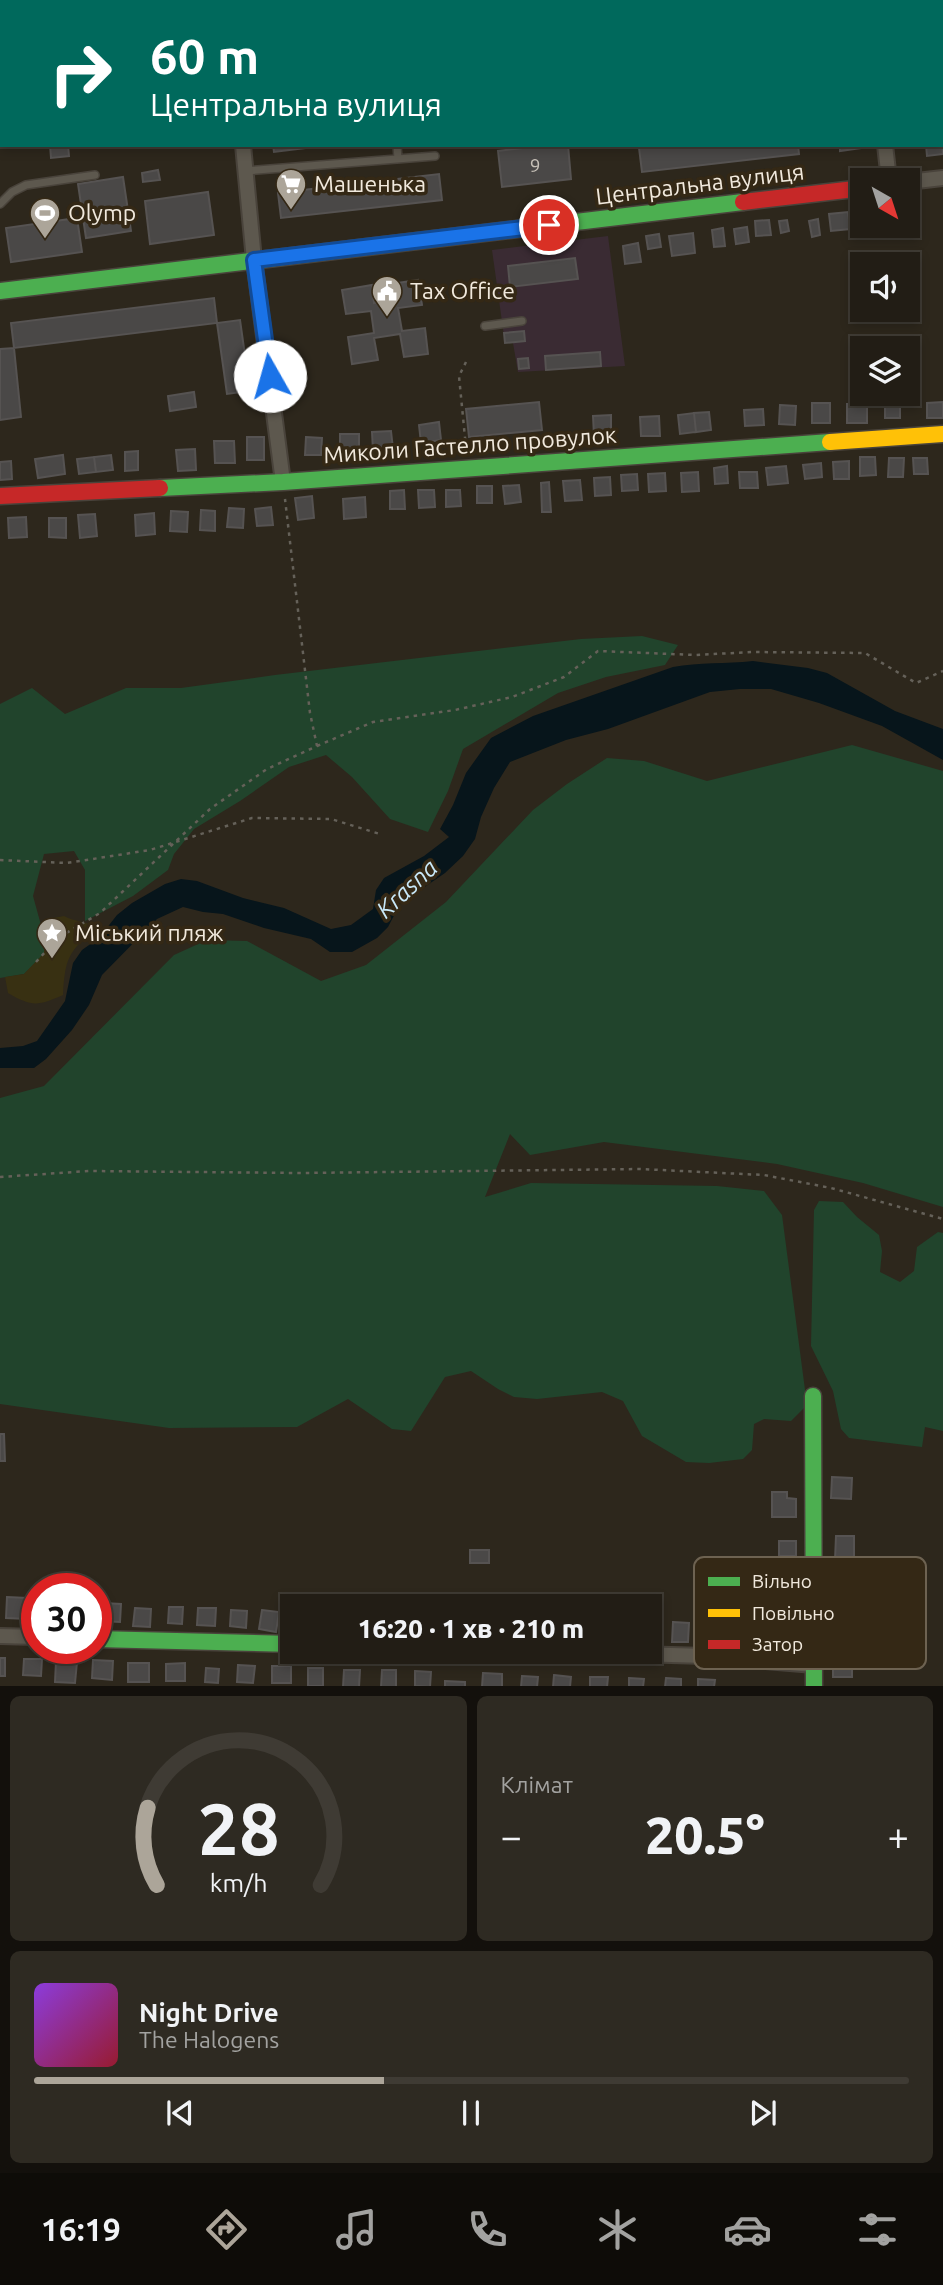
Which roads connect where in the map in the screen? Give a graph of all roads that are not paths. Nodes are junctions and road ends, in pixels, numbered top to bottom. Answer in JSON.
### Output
{"nodes":[{"id":1,"x":243,"y":147,"type":"edge"},
{"id":2,"x":397,"y":147,"type":"edge"},
{"id":3,"x":885,"y":147,"type":"edge"},
{"id":4,"x":435,"y":156,"type":"dead end"},
{"id":5,"x":398,"y":159,"type":"junction"},
{"id":6,"x":888,"y":168,"type":"edge"},
{"id":7,"x":246,"y":172,"type":"junction"},
{"id":8,"x":95,"y":175,"type":"dead end"},
{"id":9,"x":943,"y":178,"type":"edge"},
{"id":10,"x":920,"y":181,"type":"edge"},
{"id":11,"x":850,"y":190,"type":"edge"},
{"id":12,"x":0,"y":204,"type":"edge"},
{"id":13,"x":254,"y":260,"type":"junction"},
{"id":14,"x":0,"y":290,"type":"edge"},
{"id":15,"x":522,"y":321,"type":"dead end"},
{"id":16,"x":485,"y":326,"type":"dead end"},
{"id":17,"x":943,"y":434,"type":"edge"},
{"id":18,"x":283,"y":482,"type":"junction"},
{"id":19,"x":0,"y":496,"type":"edge"},
{"id":20,"x":813,"y":1396,"type":"dead end"},
{"id":21,"x":814,"y":1557,"type":"edge"},
{"id":22,"x":0,"y":1636,"type":"edge"},
{"id":23,"x":21,"y":1637,"type":"edge"},
{"id":24,"x":112,"y":1639,"type":"edge"},
{"id":25,"x":280,"y":1644,"type":"edge"},
{"id":26,"x":662,"y":1655,"type":"edge"},
{"id":27,"x":694,"y":1656,"type":"edge"}],
"edges":[{"from":1,"to":7,"type":"street"},
{"from":2,"to":5,"type":"lane"},
{"from":3,"to":6,"type":"street"},
{"from":4,"to":5,"type":"lane"},
{"from":5,"to":7,"type":"lane"},
{"from":7,"to":13,"type":"street"},
{"from":8,"to":12,"type":"lane"},
{"from":9,"to":10,"type":"street"},
{"from":11,"to":13,"type":"street","name":"Центральна вулиця"},
{"from":13,"to":14,"type":"street","name":"Центральна вулиця"},
{"from":13,"to":18,"type":"street"},
{"from":15,"to":16,"type":"lane"},
{"from":17,"to":18,"type":"street","name":"Миколи Гастелло провулок"},
{"from":18,"to":19,"type":"street","name":"Миколи Гастелло провулок"},
{"from":20,"to":21,"type":"street"},
{"from":22,"to":23,"type":"street"},
{"from":24,"to":25,"type":"street"},
{"from":26,"to":27,"type":"street"}]}
